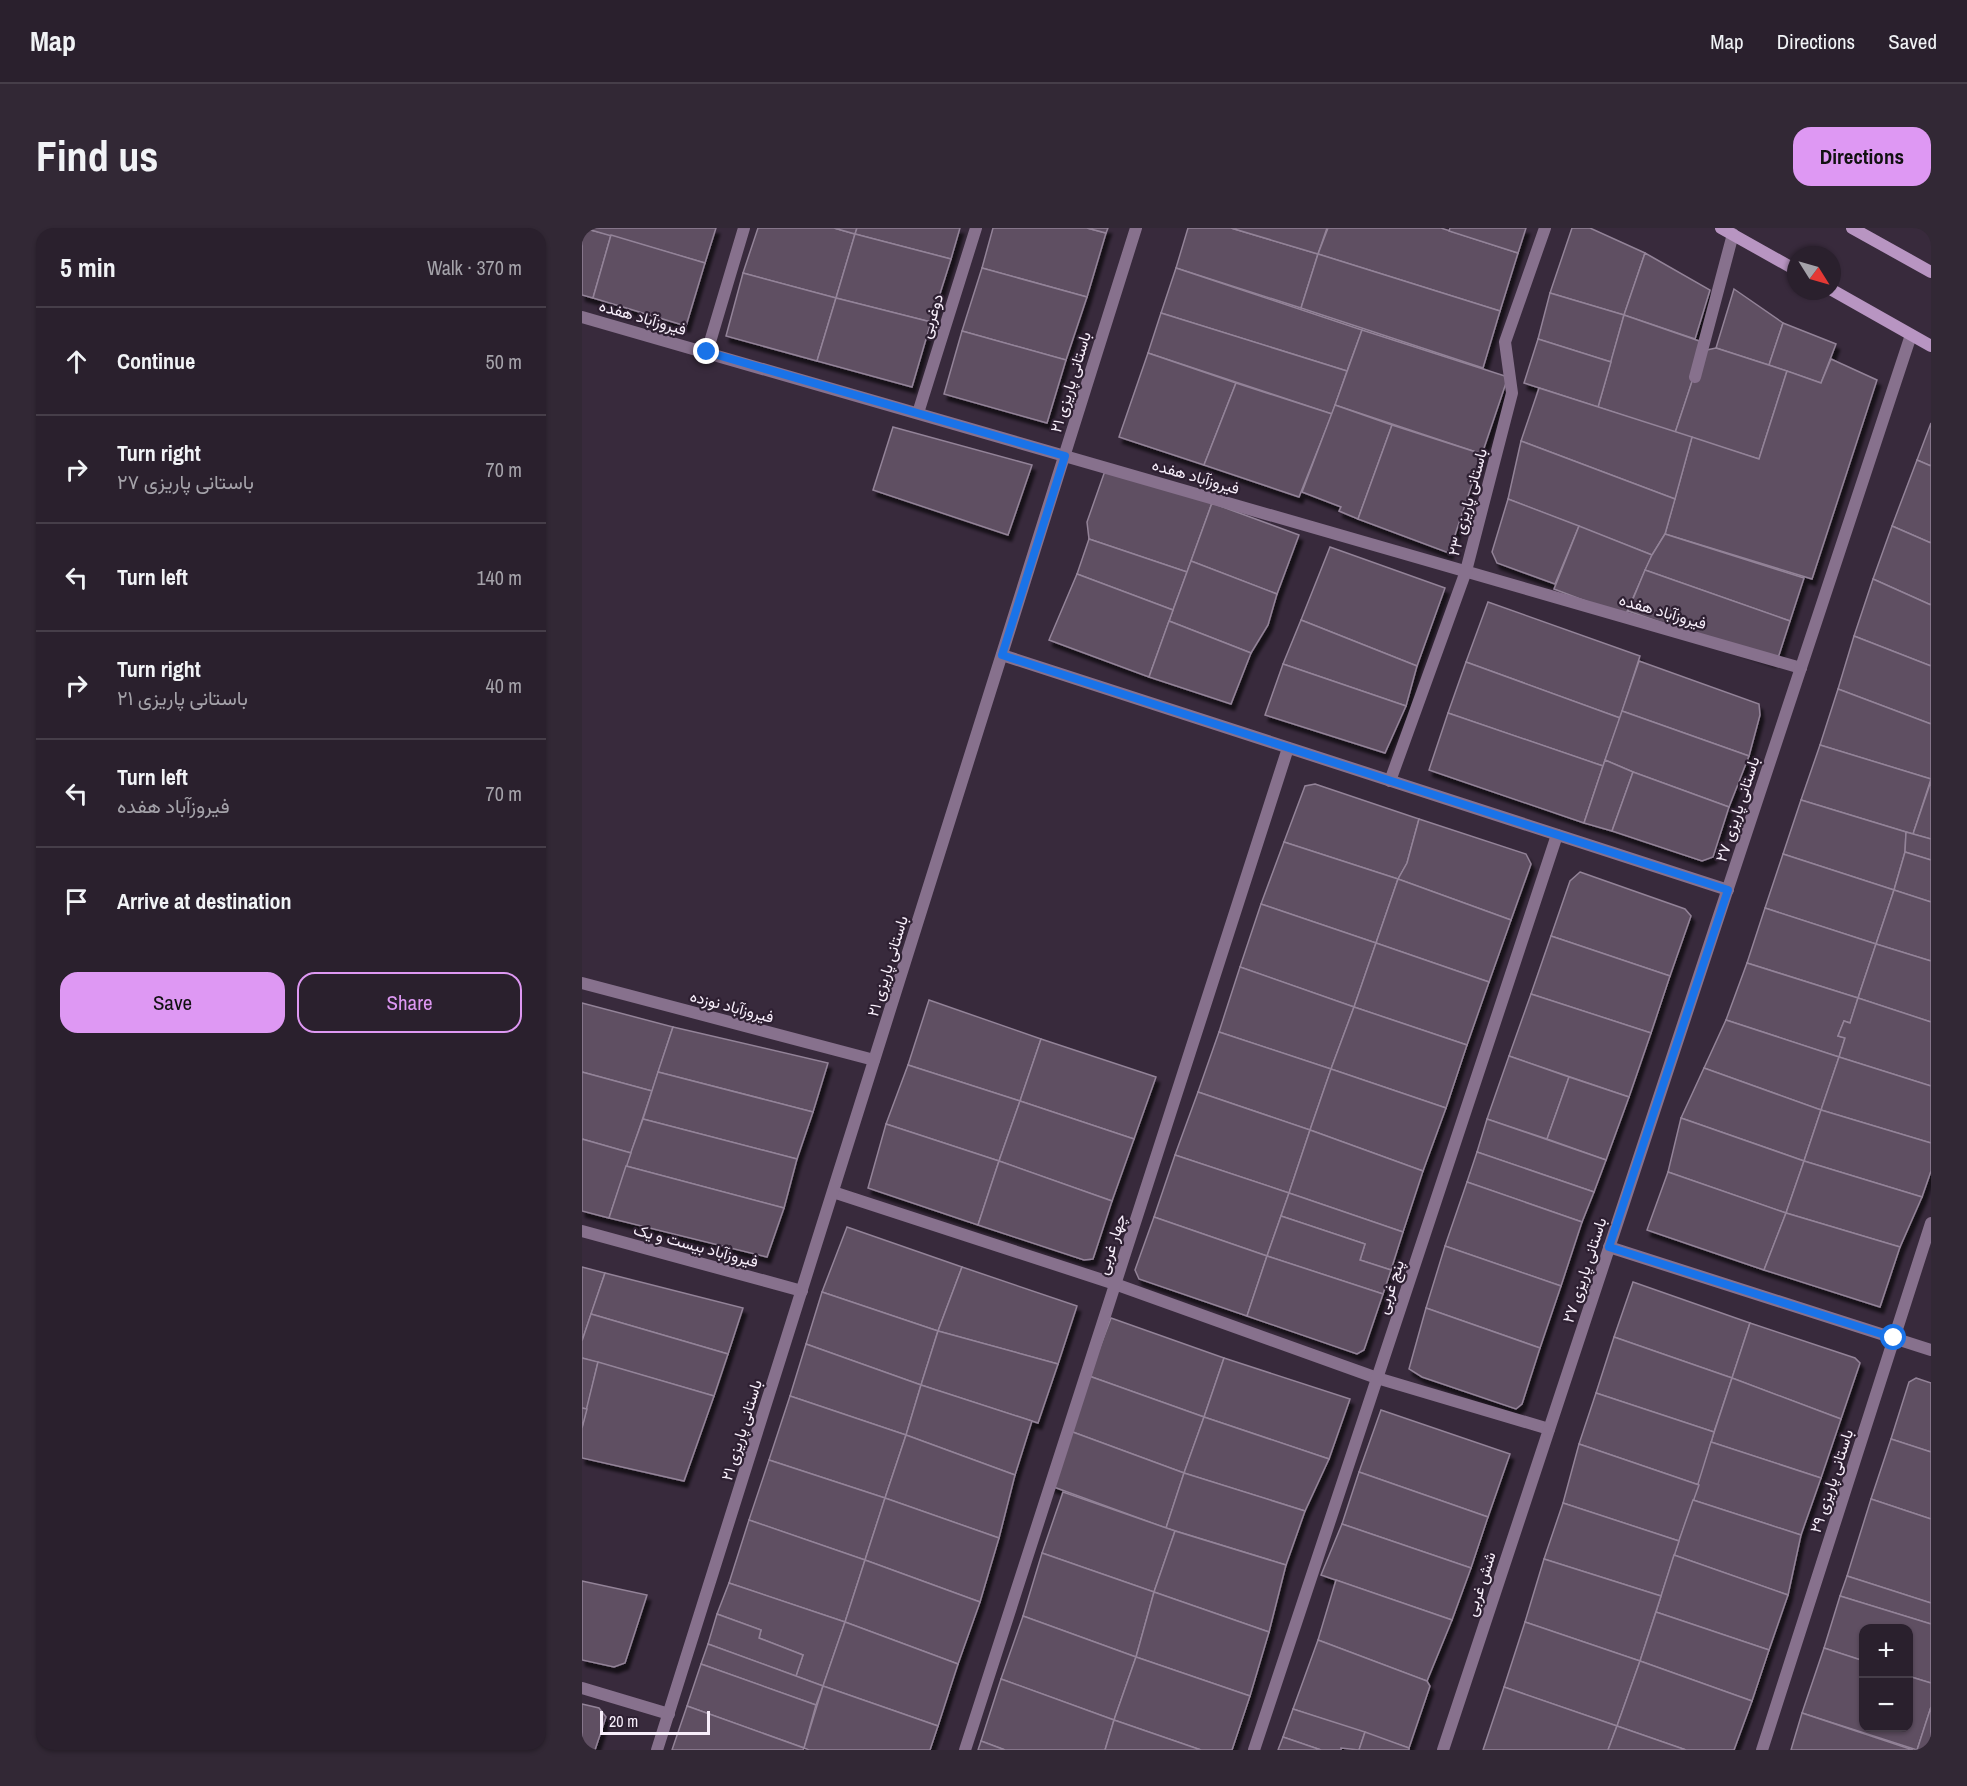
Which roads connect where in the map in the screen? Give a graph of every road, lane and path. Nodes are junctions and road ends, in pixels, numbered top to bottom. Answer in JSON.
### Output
{"nodes":[{"id":1,"x":744,"y":228,"type":"edge"},
{"id":2,"x":976,"y":228,"type":"edge"},
{"id":3,"x":1136,"y":228,"type":"edge"},
{"id":4,"x":1545,"y":228,"type":"edge"},
{"id":5,"x":1721,"y":228,"type":"edge"},
{"id":6,"x":1852,"y":228,"type":"edge"},
{"id":7,"x":1733,"y":234,"type":"junction"},
{"id":8,"x":1787,"y":265,"type":"edge"},
{"id":9,"x":1931,"y":272,"type":"edge"},
{"id":10,"x":1841,"y":295,"type":"edge"},
{"id":11,"x":582,"y":316,"type":"edge"},
{"id":12,"x":1911,"y":335,"type":"junction"},
{"id":13,"x":1931,"y":346,"type":"edge"},
{"id":14,"x":707,"y":352,"type":"junction"},
{"id":15,"x":1695,"y":377,"type":"dead end"},
{"id":16,"x":918,"y":413,"type":"junction"},
{"id":17,"x":1065,"y":456,"type":"junction"},
{"id":18,"x":1466,"y":572,"type":"junction"},
{"id":19,"x":1002,"y":655,"type":"junction"},
{"id":20,"x":1801,"y":668,"type":"junction"},
{"id":21,"x":1288,"y":748,"type":"junction"},
{"id":22,"x":1390,"y":780,"type":"junction"},
{"id":23,"x":1557,"y":834,"type":"junction"},
{"id":24,"x":1728,"y":890,"type":"junction"},
{"id":25,"x":582,"y":983,"type":"edge"},
{"id":26,"x":874,"y":1060,"type":"junction"},
{"id":27,"x":833,"y":1192,"type":"junction"},
{"id":28,"x":1931,"y":1223,"type":"edge"},
{"id":29,"x":582,"y":1232,"type":"edge"},
{"id":30,"x":1609,"y":1247,"type":"junction"},
{"id":31,"x":1115,"y":1284,"type":"junction"},
{"id":32,"x":802,"y":1291,"type":"junction"},
{"id":33,"x":1894,"y":1338,"type":"junction"},
{"id":34,"x":1931,"y":1350,"type":"edge"},
{"id":35,"x":1377,"y":1378,"type":"junction"},
{"id":36,"x":1549,"y":1429,"type":"junction"},
{"id":37,"x":582,"y":1688,"type":"edge"},
{"id":38,"x":669,"y":1714,"type":"junction"},
{"id":39,"x":657,"y":1750,"type":"edge"},
{"id":40,"x":965,"y":1750,"type":"edge"},
{"id":41,"x":1254,"y":1750,"type":"edge"},
{"id":42,"x":1443,"y":1750,"type":"edge"},
{"id":43,"x":1762,"y":1750,"type":"edge"}],
"edges":[{"from":1,"to":14,"type":"street"},
{"from":2,"to":16,"type":"street","name":"دوغربی"},
{"from":3,"to":17,"type":"street","name":"باستانی پاریزی ۲۱"},
{"from":4,"to":18,"type":"street","name":"باستانی پاریزی ۲۳"},
{"from":5,"to":7,"type":"main road"},
{"from":6,"to":9,"type":"main road"},
{"from":7,"to":8,"type":"main road"},
{"from":7,"to":15,"type":"street"},
{"from":10,"to":12,"type":"main road"},
{"from":11,"to":14,"type":"street","name":"فیروزآباد هفده"},
{"from":12,"to":13,"type":"main road"},
{"from":12,"to":20,"type":"street","name":"باستانی پاریزی ۲۷"},
{"from":14,"to":16,"type":"street","name":"فیروزآباد هفده"},
{"from":16,"to":17,"type":"street","name":"فیروزآباد هفده"},
{"from":17,"to":18,"type":"street","name":"فیروزآباد هفده"},
{"from":17,"to":19,"type":"street","name":"باستانی پاریزی ۲۱"},
{"from":18,"to":20,"type":"street","name":"فیروزآباد هفده"},
{"from":18,"to":22,"type":"street","name":"باستانی پاریزی ۲۳"},
{"from":19,"to":21,"type":"street"},
{"from":19,"to":26,"type":"street","name":"باستانی پاریزی ۲۱"},
{"from":20,"to":24,"type":"street","name":"باستانی پاریزی ۲۷"},
{"from":21,"to":22,"type":"street"},
{"from":21,"to":31,"type":"street","name":"چهار غربی"},
{"from":22,"to":23,"type":"street"},
{"from":23,"to":24,"type":"street"},
{"from":23,"to":35,"type":"street","name":"پنج غربی"},
{"from":24,"to":30,"type":"street","name":"باستانی پاریزی ۲۷"},
{"from":25,"to":26,"type":"street","name":"فیروزآباد نوزده"},
{"from":26,"to":27,"type":"street","name":"باستانی پاریزی ۲۱"},
{"from":27,"to":31,"type":"street"},
{"from":27,"to":32,"type":"street","name":"باستانی پاریزی ۲۱"},
{"from":28,"to":33,"type":"street","name":"باستانی پاریزی ۲۹"},
{"from":29,"to":32,"type":"street","name":"فیروزآباد بیست و یک"},
{"from":30,"to":33,"type":"street"},
{"from":30,"to":36,"type":"street","name":"باستانی پاریزی ۲۷"},
{"from":31,"to":35,"type":"street"},
{"from":31,"to":40,"type":"street","name":"چهار غربی"},
{"from":32,"to":38,"type":"street","name":"باستانی پاریزی ۲۱"},
{"from":33,"to":34,"type":"street"},
{"from":33,"to":43,"type":"street","name":"باستانی پاریزی ۲۹"},
{"from":35,"to":36,"type":"street"},
{"from":35,"to":41,"type":"street","name":"پنج غربی"},
{"from":36,"to":42,"type":"street","name":"شش غربی"},
{"from":37,"to":38,"type":"street"},
{"from":38,"to":39,"type":"street","name":"باستانی پاریزی ۲۱"}]}
